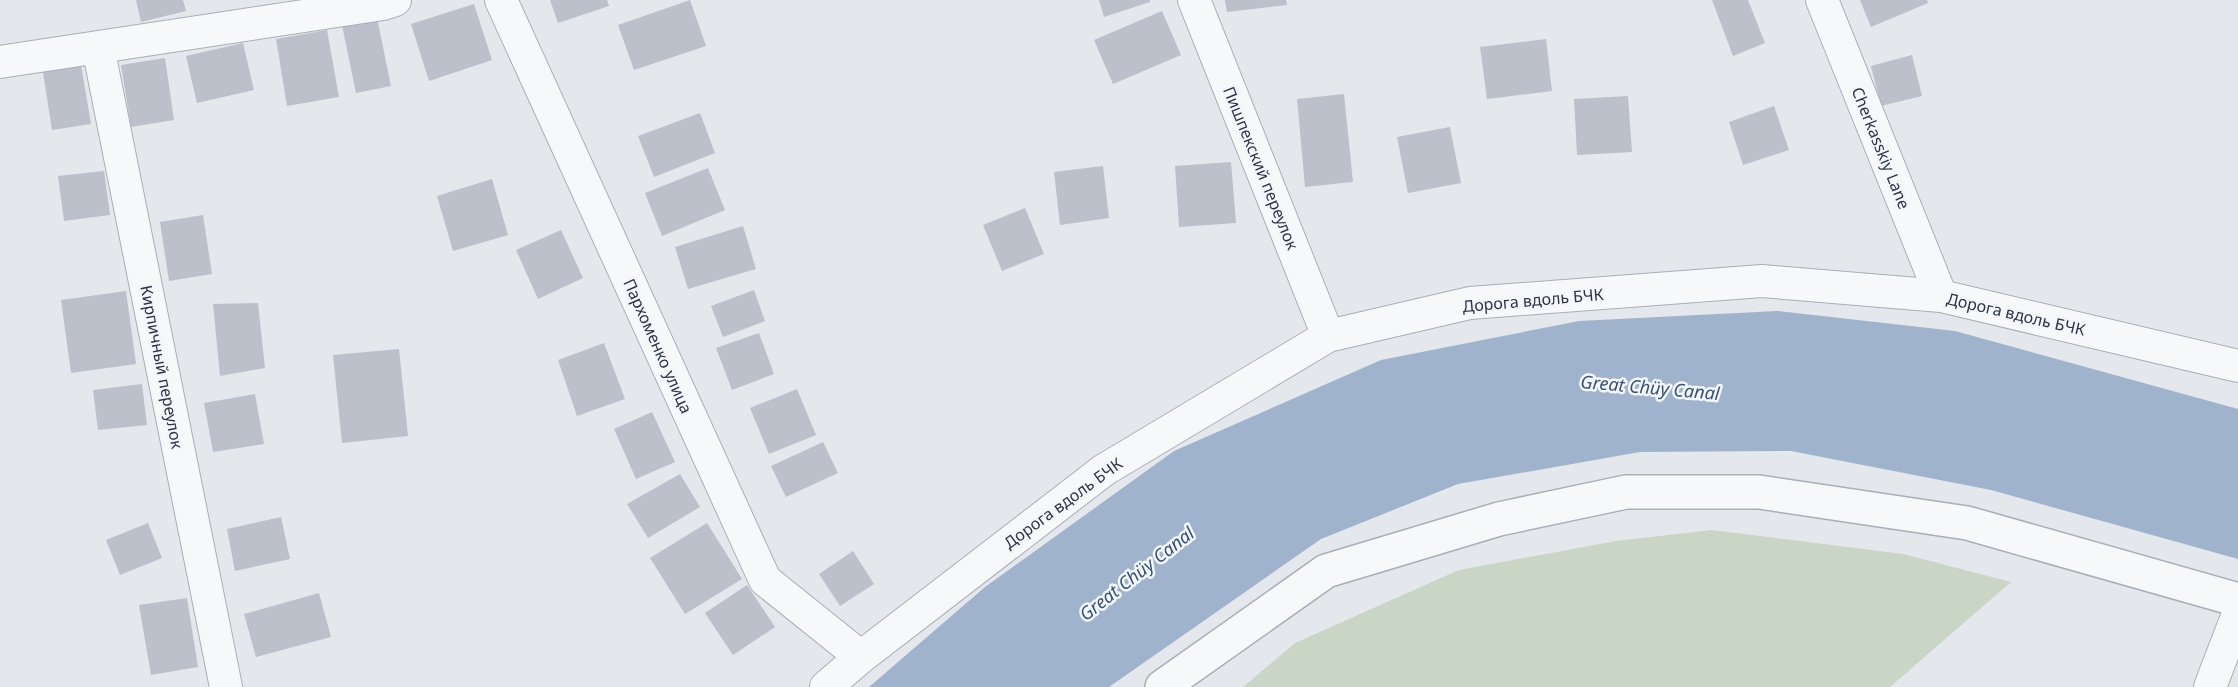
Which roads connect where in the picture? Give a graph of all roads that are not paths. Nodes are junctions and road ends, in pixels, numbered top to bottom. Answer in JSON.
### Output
{"nodes":[{"id":1,"x":395,"y":0,"type":"edge"},
{"id":2,"x":501,"y":0,"type":"edge"},
{"id":3,"x":1194,"y":0,"type":"edge"},
{"id":4,"x":1822,"y":0,"type":"edge"},
{"id":5,"x":98,"y":47,"type":"junction"},
{"id":6,"x":0,"y":62,"type":"edge"},
{"id":7,"x":1941,"y":296,"type":"junction"},
{"id":8,"x":1328,"y":336,"type":"junction"},
{"id":9,"x":2238,"y":366,"type":"edge"},
{"id":10,"x":2238,"y":600,"type":"edge"},
{"id":11,"x":2238,"y":614,"type":"edge"},
{"id":12,"x":861,"y":657,"type":"junction"},
{"id":13,"x":226,"y":687,"type":"edge"},
{"id":14,"x":826,"y":687,"type":"edge"},
{"id":15,"x":1162,"y":687,"type":"edge"},
{"id":16,"x":2210,"y":687,"type":"edge"}],
"edges":[{"from":1,"to":5,"type":"street"},
{"from":2,"to":12,"type":"street","name":"Пархоменко улица"},
{"from":3,"to":8,"type":"street","name":"Пишпекский переулок"},
{"from":4,"to":7,"type":"street","name":"Cherkasskiy Lane"},
{"from":5,"to":6,"type":"street"},
{"from":5,"to":13,"type":"street","name":"Кирпичный переулок"},
{"from":7,"to":8,"type":"street","name":"Дорога вдоль БЧК"},
{"from":7,"to":9,"type":"street","name":"Дорога вдоль БЧК"},
{"from":8,"to":12,"type":"street","name":"Дорога вдоль БЧК"},
{"from":10,"to":15,"type":"street"},
{"from":11,"to":16,"type":"street"},
{"from":12,"to":14,"type":"street","name":"Дорога вдоль БЧК"}]}
